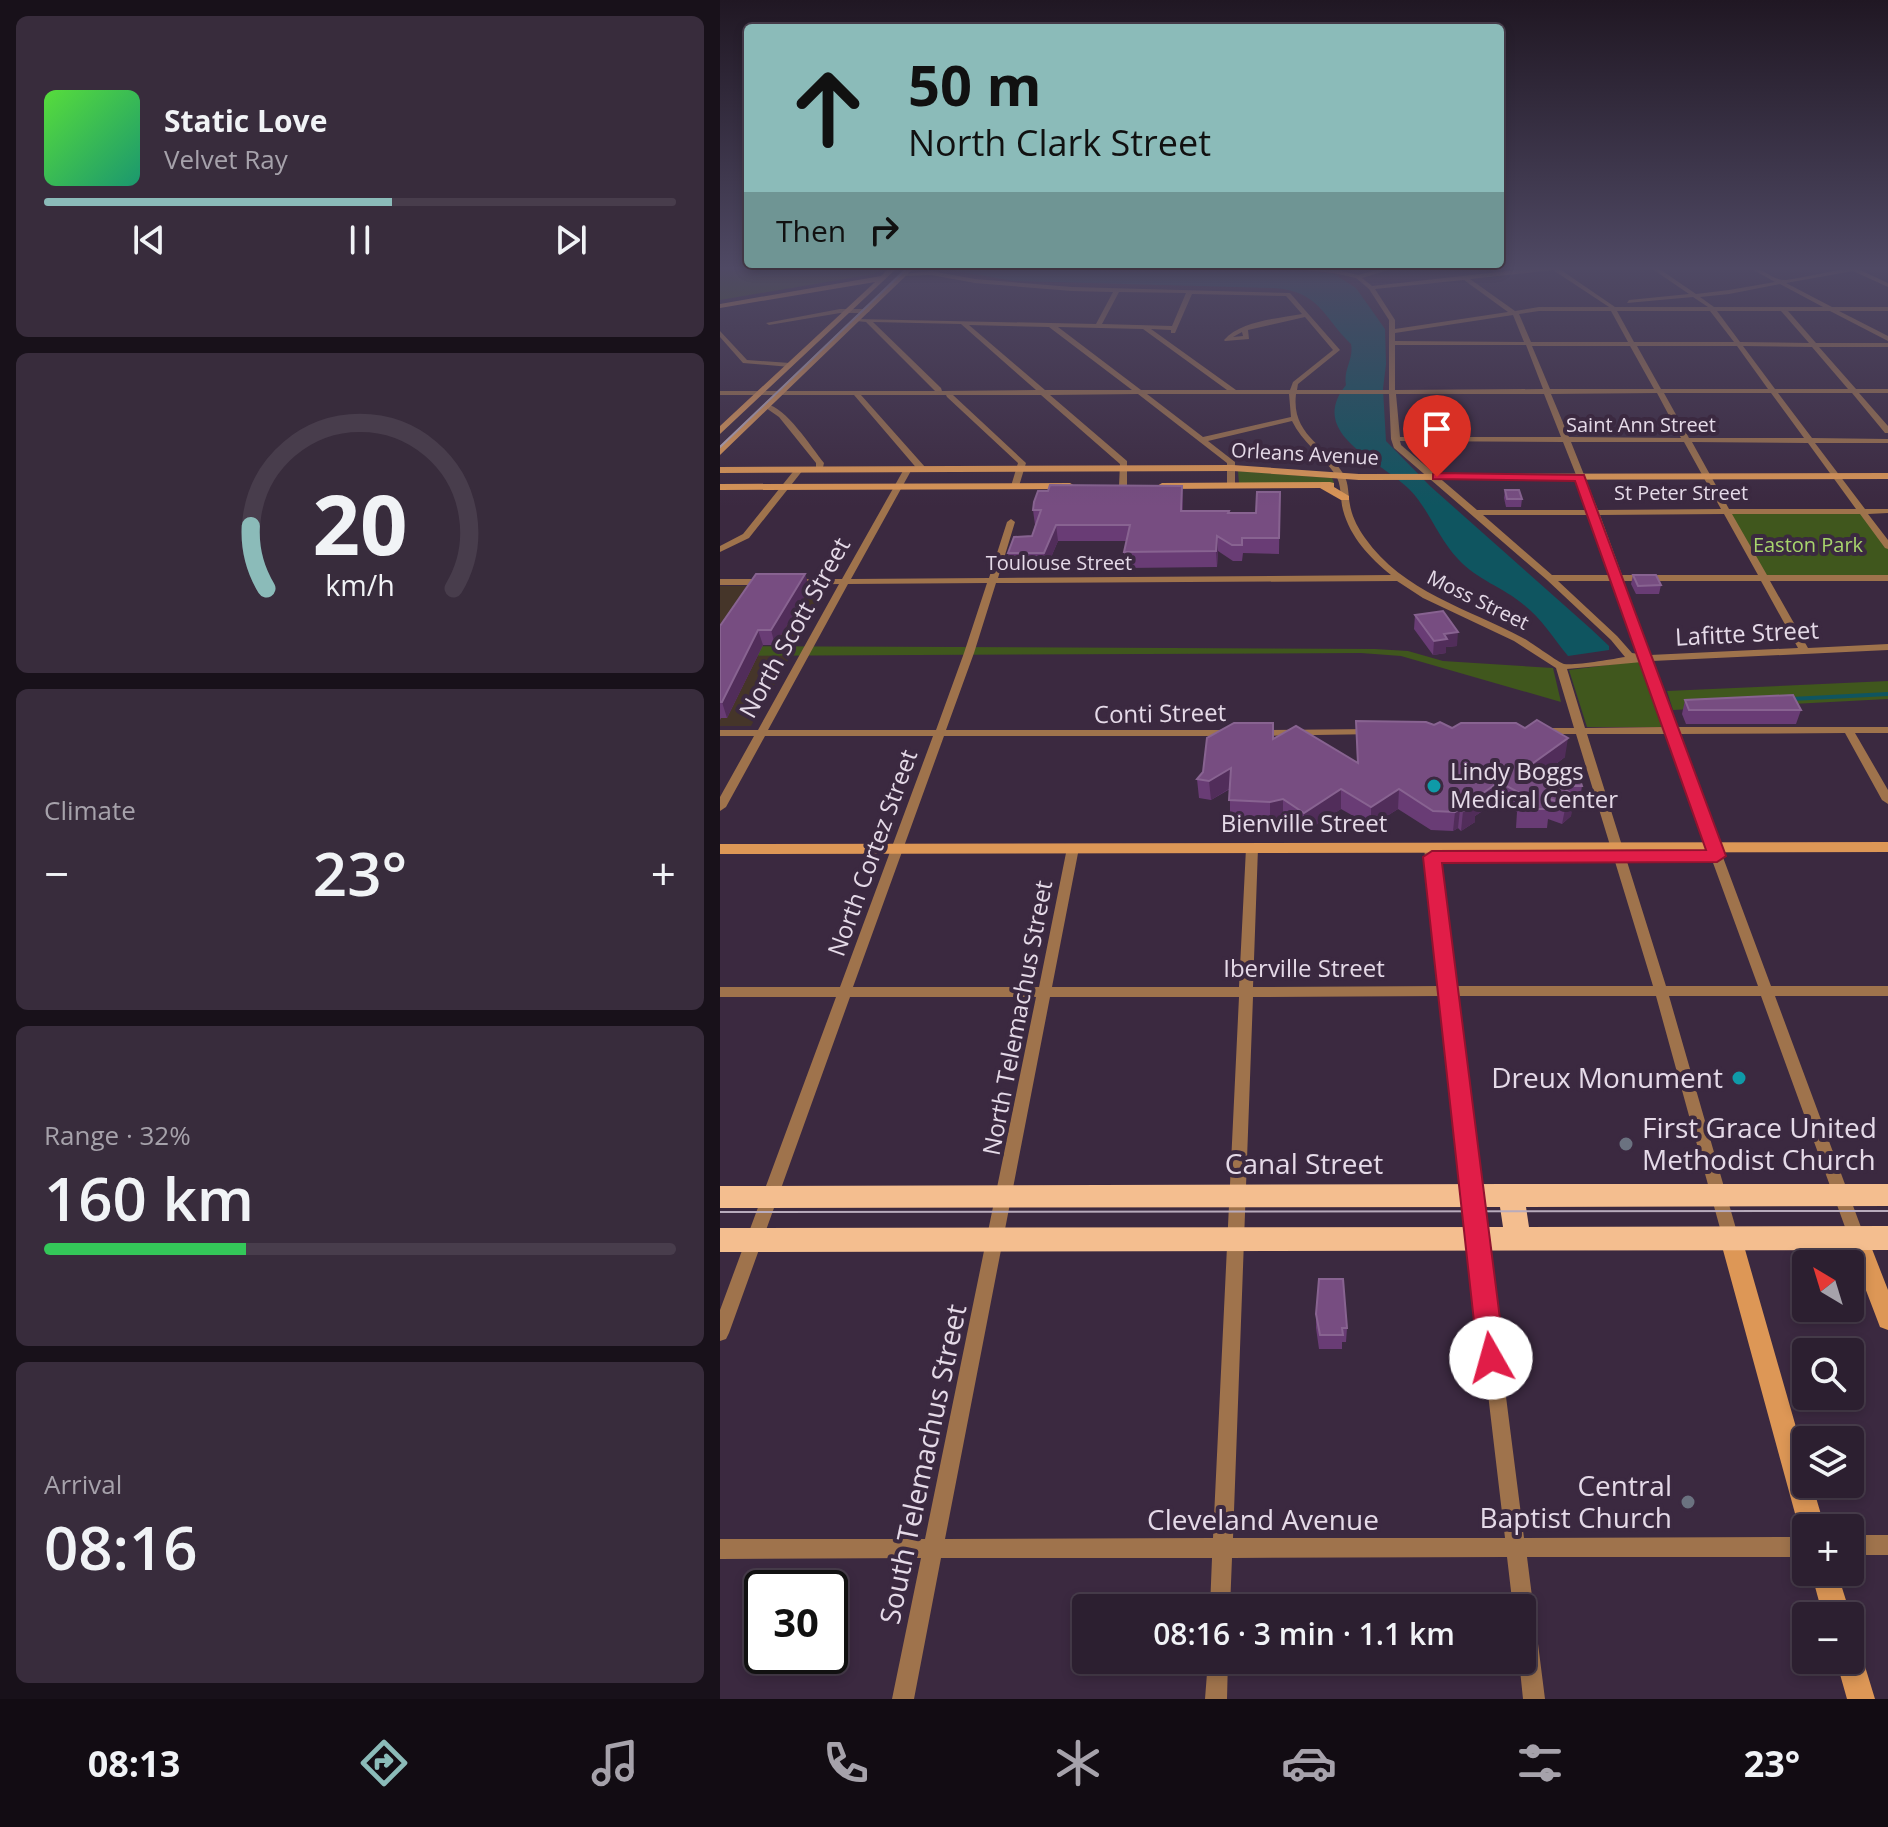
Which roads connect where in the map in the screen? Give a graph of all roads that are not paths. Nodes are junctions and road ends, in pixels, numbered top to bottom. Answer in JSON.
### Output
{"nodes":[{"id":1,"x":732,"y":347,"type":"edge"},
{"id":2,"x":809,"y":347,"type":"edge"},
{"id":3,"x":830,"y":347,"type":"edge"},
{"id":4,"x":896,"y":347,"type":"edge"},
{"id":5,"x":991,"y":347,"type":"edge"},
{"id":6,"x":1081,"y":347,"type":"edge"},
{"id":7,"x":1169,"y":347,"type":"edge"},
{"id":8,"x":1335,"y":347,"type":"edge"},
{"id":9,"x":1393,"y":347,"type":"edge"},
{"id":10,"x":1528,"y":347,"type":"edge"},
{"id":11,"x":1634,"y":347,"type":"edge"},
{"id":12,"x":1740,"y":347,"type":"edge"},
{"id":13,"x":1815,"y":347,"type":"edge"},
{"id":14,"x":790,"y":365,"type":"junction"},
{"id":15,"x":1293,"y":391,"type":"junction"},
{"id":16,"x":1388,"y":391,"type":"junction"},
{"id":17,"x":1546,"y":391,"type":"junction"},
{"id":18,"x":1659,"y":391,"type":"junction"},
{"id":19,"x":1773,"y":391,"type":"junction"},
{"id":20,"x":1854,"y":391,"type":"junction"},
{"id":21,"x":1888,"y":391,"type":"edge"},
{"id":22,"x":721,"y":392,"type":"edge"},
{"id":23,"x":1041,"y":392,"type":"junction"},
{"id":24,"x":1140,"y":392,"type":"junction"},
{"id":25,"x":1234,"y":392,"type":"junction"},
{"id":26,"x":761,"y":393,"type":"junction"},
{"id":27,"x":782,"y":393,"type":"junction"},
{"id":28,"x":859,"y":393,"type":"junction"},
{"id":29,"x":937,"y":393,"type":"junction"},
{"id":30,"x":950,"y":393,"type":"junction"},
{"id":31,"x":769,"y":406,"type":"junction"},
{"id":32,"x":1294,"y":418,"type":"junction"},
{"id":33,"x":720,"y":431,"type":"edge"},
{"id":34,"x":1888,"y":431,"type":"edge"},
{"id":35,"x":1395,"y":439,"type":"junction"},
{"id":36,"x":1202,"y":440,"type":"junction"},
{"id":37,"x":1566,"y":441,"type":"junction"},
{"id":38,"x":1687,"y":441,"type":"junction"},
{"id":39,"x":1810,"y":441,"type":"junction"},
{"id":40,"x":1888,"y":441,"type":"edge"},
{"id":41,"x":720,"y":452,"type":"edge"},
{"id":42,"x":1328,"y":462,"type":"junction"},
{"id":43,"x":1198,"y":468,"type":"junction"},
{"id":44,"x":1233,"y":468,"type":"junction"},
{"id":45,"x":908,"y":469,"type":"junction"},
{"id":46,"x":922,"y":469,"type":"junction"},
{"id":47,"x":1022,"y":469,"type":"junction"},
{"id":48,"x":1126,"y":469,"type":"junction"},
{"id":49,"x":720,"y":470,"type":"edge"},
{"id":50,"x":799,"y":470,"type":"junction"},
{"id":51,"x":819,"y":470,"type":"junction"},
{"id":52,"x":1304,"y":473,"type":"junction"},
{"id":53,"x":1888,"y":476,"type":"edge"},
{"id":54,"x":1433,"y":480,"type":"junction"},
{"id":55,"x":1710,"y":480,"type":"junction"},
{"id":56,"x":1839,"y":480,"type":"junction"},
{"id":57,"x":1342,"y":481,"type":"junction"},
{"id":58,"x":1582,"y":481,"type":"junction"},
{"id":59,"x":1888,"y":483,"type":"edge"},
{"id":60,"x":1322,"y":485,"type":"junction"},
{"id":61,"x":1015,"y":486,"type":"junction"},
{"id":62,"x":1075,"y":486,"type":"edge"},
{"id":63,"x":1107,"y":486,"type":"edge"},
{"id":64,"x":1123,"y":486,"type":"junction"},
{"id":65,"x":1137,"y":486,"type":"edge"},
{"id":66,"x":1152,"y":486,"type":"edge"},
{"id":67,"x":1195,"y":486,"type":"junction"},
{"id":68,"x":1231,"y":486,"type":"junction"},
{"id":69,"x":720,"y":487,"type":"edge"},
{"id":70,"x":788,"y":487,"type":"junction"},
{"id":71,"x":899,"y":487,"type":"junction"},
{"id":72,"x":1345,"y":498,"type":"junction"},
{"id":73,"x":1594,"y":511,"type":"junction"},
{"id":74,"x":1862,"y":511,"type":"junction"},
{"id":75,"x":1888,"y":511,"type":"edge"},
{"id":76,"x":1728,"y":512,"type":"junction"},
{"id":77,"x":1474,"y":513,"type":"junction"},
{"id":78,"x":1011,"y":522,"type":"dead end"},
{"id":79,"x":1888,"y":546,"type":"edge"},
{"id":80,"x":720,"y":549,"type":"edge"},
{"id":81,"x":1398,"y":578,"type":"junction"},
{"id":82,"x":1550,"y":578,"type":"junction"},
{"id":83,"x":1765,"y":578,"type":"junction"},
{"id":84,"x":1888,"y":578,"type":"edge"},
{"id":85,"x":1619,"y":579,"type":"junction"},
{"id":86,"x":994,"y":581,"type":"junction"},
{"id":87,"x":720,"y":582,"type":"edge"},
{"id":88,"x":842,"y":582,"type":"junction"},
{"id":89,"x":1888,"y":647,"type":"edge"},
{"id":90,"x":1805,"y":651,"type":"junction"},
{"id":91,"x":1648,"y":658,"type":"junction"},
{"id":92,"x":1561,"y":667,"type":"junction"},
{"id":93,"x":1848,"y":730,"type":"junction"},
{"id":94,"x":1888,"y":730,"type":"edge"},
{"id":95,"x":1536,"y":731,"type":"edge"},
{"id":96,"x":1582,"y":731,"type":"junction"},
{"id":97,"x":1380,"y":732,"type":"edge"},
{"id":98,"x":1671,"y":732,"type":"junction"},
{"id":99,"x":720,"y":733,"type":"edge"},
{"id":100,"x":760,"y":733,"type":"junction"},
{"id":101,"x":940,"y":733,"type":"junction"},
{"id":102,"x":1888,"y":800,"type":"edge"},
{"id":103,"x":720,"y":807,"type":"edge"},
{"id":104,"x":1888,"y":847,"type":"edge"},
{"id":105,"x":720,"y":849,"type":"edge"},
{"id":106,"x":1431,"y":852,"type":"junction"},
{"id":107,"x":1618,"y":852,"type":"junction"},
{"id":108,"x":1715,"y":852,"type":"junction"},
{"id":109,"x":896,"y":853,"type":"junction"},
{"id":110,"x":1072,"y":853,"type":"junction"},
{"id":111,"x":1252,"y":853,"type":"junction"},
{"id":112,"x":1888,"y":856,"type":"edge"},
{"id":113,"x":720,"y":857,"type":"edge"},
{"id":114,"x":1044,"y":991,"type":"junction"},
{"id":115,"x":1248,"y":991,"type":"junction"},
{"id":116,"x":1448,"y":991,"type":"junction"},
{"id":117,"x":1661,"y":991,"type":"junction"},
{"id":118,"x":1766,"y":991,"type":"junction"},
{"id":119,"x":1888,"y":991,"type":"edge"},
{"id":120,"x":720,"y":992,"type":"edge"},
{"id":121,"x":845,"y":992,"type":"junction"},
{"id":122,"x":1719,"y":1193,"type":"junction"},
{"id":123,"x":1841,"y":1194,"type":"junction"},
{"id":124,"x":1511,"y":1195,"type":"junction"},
{"id":125,"x":1888,"y":1195,"type":"edge"},
{"id":126,"x":1237,"y":1196,"type":"junction"},
{"id":127,"x":1471,"y":1196,"type":"junction"},
{"id":128,"x":720,"y":1197,"type":"edge"},
{"id":129,"x":769,"y":1197,"type":"junction"},
{"id":130,"x":1006,"y":1197,"type":"junction"},
{"id":131,"x":1857,"y":1238,"type":"junction"},
{"id":132,"x":1888,"y":1238,"type":"edge"},
{"id":133,"x":1477,"y":1239,"type":"junction"},
{"id":134,"x":1518,"y":1239,"type":"junction"},
{"id":135,"x":1731,"y":1239,"type":"junction"},
{"id":136,"x":720,"y":1240,"type":"edge"},
{"id":137,"x":754,"y":1240,"type":"junction"},
{"id":138,"x":1236,"y":1240,"type":"junction"},
{"id":139,"x":997,"y":1241,"type":"junction"},
{"id":140,"x":1888,"y":1319,"type":"edge"},
{"id":141,"x":720,"y":1333,"type":"edge"},
{"id":142,"x":1808,"y":1514,"type":"edge"},
{"id":143,"x":1864,"y":1545,"type":"edge"},
{"id":144,"x":1888,"y":1545,"type":"edge"},
{"id":145,"x":1515,"y":1547,"type":"junction"},
{"id":146,"x":1792,"y":1547,"type":"edge"},
{"id":147,"x":1223,"y":1548,"type":"junction"},
{"id":148,"x":720,"y":1549,"type":"edge"},
{"id":149,"x":934,"y":1549,"type":"junction"},
{"id":150,"x":1221,"y":1594,"type":"edge"},
{"id":151,"x":1217,"y":1674,"type":"edge"},
{"id":152,"x":1854,"y":1674,"type":"edge"},
{"id":153,"x":903,"y":1699,"type":"edge"},
{"id":154,"x":1216,"y":1699,"type":"edge"},
{"id":155,"x":1534,"y":1699,"type":"edge"},
{"id":156,"x":1861,"y":1699,"type":"edge"}],
"edges":[{"from":1,"to":14,"type":"street"},
{"from":2,"to":14,"type":"street"},
{"from":3,"to":27,"type":"street"},
{"from":4,"to":29,"type":"street"},
{"from":5,"to":23,"type":"street"},
{"from":6,"to":24,"type":"street"},
{"from":7,"to":25,"type":"street"},
{"from":8,"to":15,"type":"street"},
{"from":9,"to":16,"type":"street"},
{"from":10,"to":17,"type":"street"},
{"from":11,"to":18,"type":"street"},
{"from":12,"to":19,"type":"street"},
{"from":13,"to":20,"type":"street"},
{"from":14,"to":26,"type":"street"},
{"from":15,"to":16,"type":"street"},
{"from":15,"to":25,"type":"street"},
{"from":15,"to":32,"type":"street"},
{"from":16,"to":17,"type":"street"},
{"from":16,"to":35,"type":"street"},
{"from":17,"to":18,"type":"street"},
{"from":17,"to":37,"type":"street"},
{"from":18,"to":19,"type":"street"},
{"from":18,"to":38,"type":"street"},
{"from":19,"to":20,"type":"street"},
{"from":19,"to":39,"type":"street"},
{"from":20,"to":21,"type":"street"},
{"from":20,"to":34,"type":"street"},
{"from":22,"to":26,"type":"street"},
{"from":23,"to":24,"type":"street"},
{"from":23,"to":30,"type":"street"},
{"from":23,"to":48,"type":"street"},
{"from":24,"to":25,"type":"street"},
{"from":24,"to":36,"type":"street"},
{"from":26,"to":27,"type":"street"},
{"from":26,"to":33,"type":"street"},
{"from":27,"to":28,"type":"street"},
{"from":27,"to":31,"type":"street"},
{"from":28,"to":29,"type":"street"},
{"from":28,"to":46,"type":"street"},
{"from":29,"to":30,"type":"street"},
{"from":30,"to":47,"type":"street"},
{"from":31,"to":41,"type":"street"},
{"from":31,"to":51,"type":"street"},
{"from":32,"to":36,"type":"street"},
{"from":32,"to":42,"type":"street"},
{"from":35,"to":37,"type":"street","name":"Saint Ann Street"},
{"from":35,"to":54,"type":"street"},
{"from":36,"to":44,"type":"street"},
{"from":37,"to":38,"type":"street","name":"Saint Ann Street"},
{"from":37,"to":58,"type":"street"},
{"from":38,"to":39,"type":"street","name":"Saint Ann Street"},
{"from":38,"to":55,"type":"street"},
{"from":39,"to":40,"type":"street","name":"Saint Ann Street"},
{"from":39,"to":56,"type":"street"},
{"from":42,"to":52,"type":"street"},
{"from":42,"to":57,"type":"street"},
{"from":43,"to":44,"type":"street","name":"Orleans Avenue"},
{"from":43,"to":48,"type":"street","name":"Orleans Avenue"},
{"from":43,"to":67,"type":"street"},
{"from":44,"to":52,"type":"street","name":"Orleans Avenue"},
{"from":44,"to":68,"type":"street"},
{"from":45,"to":46,"type":"street","name":"Orleans Avenue"},
{"from":45,"to":51,"type":"street","name":"Orleans Avenue"},
{"from":45,"to":71,"type":"street","name":"North Scott Street"},
{"from":46,"to":47,"type":"street","name":"Orleans Avenue"},
{"from":47,"to":48,"type":"street","name":"Orleans Avenue"},
{"from":47,"to":61,"type":"street"},
{"from":48,"to":64,"type":"street"},
{"from":49,"to":50,"type":"street","name":"Orleans Avenue"},
{"from":50,"to":51,"type":"street","name":"Orleans Avenue"},
{"from":50,"to":70,"type":"street"},
{"from":52,"to":57,"type":"street","name":"Orleans Avenue"},
{"from":53,"to":56,"type":"street","name":"Orleans Avenue"},
{"from":54,"to":57,"type":"street","name":"Orleans Avenue"},
{"from":54,"to":58,"type":"street","name":"Orleans Avenue"},
{"from":54,"to":77,"type":"street"},
{"from":55,"to":56,"type":"street","name":"Orleans Avenue"},
{"from":55,"to":58,"type":"street","name":"Orleans Avenue"},
{"from":55,"to":76,"type":"street"},
{"from":56,"to":59,"type":"street","name":"Orleans Avenue"},
{"from":56,"to":74,"type":"street"},
{"from":57,"to":60,"type":"street","name":"Orleans Avenue"},
{"from":57,"to":72,"type":"street","name":"Moss Street"},
{"from":58,"to":73,"type":"street"},
{"from":60,"to":68,"type":"street","name":"Orleans Avenue"},
{"from":60,"to":72,"type":"street"},
{"from":61,"to":62,"type":"street"},
{"from":61,"to":71,"type":"street"},
{"from":63,"to":64,"type":"street"},
{"from":64,"to":65,"type":"street"},
{"from":66,"to":67,"type":"street","name":"Orleans Avenue"},
{"from":67,"to":68,"type":"street","name":"Orleans Avenue"},
{"from":69,"to":70,"type":"street"},
{"from":70,"to":71,"type":"street"},
{"from":70,"to":80,"type":"street"},
{"from":71,"to":88,"type":"street","name":"North Scott Street"},
{"from":72,"to":81,"type":"street","name":"Moss Street"},
{"from":73,"to":76,"type":"street","name":"St Peter Street"},
{"from":73,"to":77,"type":"street","name":"St Peter Street"},
{"from":73,"to":85,"type":"street"},
{"from":74,"to":75,"type":"street","name":"St Peter Street"},
{"from":74,"to":76,"type":"street","name":"St Peter Street"},
{"from":74,"to":79,"type":"street"},
{"from":76,"to":83,"type":"street"},
{"from":77,"to":82,"type":"street"},
{"from":78,"to":86,"type":"street","name":"North Cortez Street"},
{"from":81,"to":86,"type":"street","name":"Toulouse Street"},
{"from":81,"to":92,"type":"street","name":"Moss Street"},
{"from":82,"to":85,"type":"street"},
{"from":82,"to":91,"type":"street"},
{"from":83,"to":84,"type":"street"},
{"from":83,"to":85,"type":"street"},
{"from":83,"to":90,"type":"street"},
{"from":85,"to":91,"type":"street"},
{"from":86,"to":88,"type":"street","name":"Toulouse Street"},
{"from":86,"to":101,"type":"street","name":"North Cortez Street"},
{"from":87,"to":88,"type":"street","name":"Toulouse Street"},
{"from":88,"to":100,"type":"street","name":"North Scott Street"},
{"from":89,"to":90,"type":"street","name":"Lafitte Street"},
{"from":90,"to":91,"type":"street","name":"Lafitte Street"},
{"from":91,"to":92,"type":"street","name":"Lafitte Street"},
{"from":91,"to":98,"type":"street"},
{"from":92,"to":96,"type":"street"},
{"from":93,"to":94,"type":"street"},
{"from":93,"to":98,"type":"street"},
{"from":93,"to":102,"type":"street"},
{"from":95,"to":96,"type":"street"},
{"from":96,"to":98,"type":"street"},
{"from":96,"to":107,"type":"street"},
{"from":97,"to":101,"type":"street","name":"Conti Street"},
{"from":98,"to":108,"type":"street"},
{"from":99,"to":100,"type":"street","name":"Conti Street"},
{"from":100,"to":101,"type":"street","name":"Conti Street"},
{"from":100,"to":103,"type":"street","name":"North Scott Street"},
{"from":101,"to":109,"type":"street","name":"North Cortez Street"},
{"from":104,"to":108,"type":"street","name":"Bienville Street"},
{"from":105,"to":109,"type":"street","name":"Bienville Street"},
{"from":106,"to":107,"type":"street","name":"Bienville Street"},
{"from":106,"to":111,"type":"street","name":"Bienville Street"},
{"from":106,"to":116,"type":"street"},
{"from":107,"to":108,"type":"street","name":"Bienville Street"},
{"from":107,"to":117,"type":"street"},
{"from":108,"to":112,"type":"street","name":"Bienville Street"},
{"from":108,"to":118,"type":"street"},
{"from":109,"to":110,"type":"street","name":"Bienville Street"},
{"from":109,"to":113,"type":"street","name":"Bienville Street"},
{"from":109,"to":121,"type":"street","name":"North Cortez Street"},
{"from":110,"to":111,"type":"street","name":"Bienville Street"},
{"from":110,"to":114,"type":"street","name":"North Telemachus Street"},
{"from":111,"to":115,"type":"street"},
{"from":114,"to":115,"type":"street","name":"Iberville Street"},
{"from":114,"to":121,"type":"street","name":"Iberville Street"},
{"from":114,"to":130,"type":"street","name":"North Telemachus Street"},
{"from":115,"to":116,"type":"street","name":"Iberville Street"},
{"from":115,"to":126,"type":"street"},
{"from":116,"to":117,"type":"street","name":"Iberville Street"},
{"from":116,"to":127,"type":"street"},
{"from":117,"to":118,"type":"street","name":"Iberville Street"},
{"from":117,"to":122,"type":"street"},
{"from":118,"to":119,"type":"street","name":"Iberville Street"},
{"from":118,"to":123,"type":"street"},
{"from":120,"to":121,"type":"street","name":"Iberville Street"},
{"from":121,"to":129,"type":"street","name":"North Cortez Street"},
{"from":122,"to":123,"type":"main road","name":"Canal Street"},
{"from":122,"to":124,"type":"main road","name":"Canal Street"},
{"from":122,"to":135,"type":"street"},
{"from":123,"to":125,"type":"main road","name":"Canal Street"},
{"from":123,"to":131,"type":"street"},
{"from":124,"to":127,"type":"main road","name":"Canal Street"},
{"from":124,"to":134,"type":"main road"},
{"from":126,"to":127,"type":"main road","name":"Canal Street"},
{"from":126,"to":130,"type":"main road","name":"Canal Street"},
{"from":126,"to":138,"type":"street"},
{"from":127,"to":133,"type":"street"},
{"from":128,"to":129,"type":"main road","name":"Canal Street"},
{"from":129,"to":130,"type":"main road","name":"Canal Street"},
{"from":129,"to":137,"type":"street","name":"North Cortez Street"},
{"from":130,"to":139,"type":"street","name":"North Telemachus Street"},
{"from":131,"to":132,"type":"main road"},
{"from":131,"to":135,"type":"main road"},
{"from":131,"to":140,"type":"street"},
{"from":133,"to":134,"type":"main road"},
{"from":133,"to":138,"type":"main road"},
{"from":133,"to":145,"type":"street"},
{"from":134,"to":135,"type":"main road"},
{"from":135,"to":142,"type":"street"},
{"from":136,"to":137,"type":"main road"},
{"from":137,"to":139,"type":"main road"},
{"from":137,"to":141,"type":"street","name":"North Cortez Street"},
{"from":138,"to":139,"type":"main road"},
{"from":138,"to":147,"type":"street"},
{"from":139,"to":149,"type":"street","name":"South Telemachus Street"},
{"from":143,"to":144,"type":"street"},
{"from":145,"to":146,"type":"street","name":"Cleveland Avenue"},
{"from":145,"to":147,"type":"street","name":"Cleveland Avenue"},
{"from":145,"to":155,"type":"street"},
{"from":147,"to":149,"type":"street","name":"Cleveland Avenue"},
{"from":147,"to":150,"type":"street"},
{"from":148,"to":149,"type":"street","name":"Cleveland Avenue"},
{"from":149,"to":153,"type":"street","name":"South Telemachus Street"},
{"from":151,"to":154,"type":"street"},
{"from":152,"to":156,"type":"street"}]}
